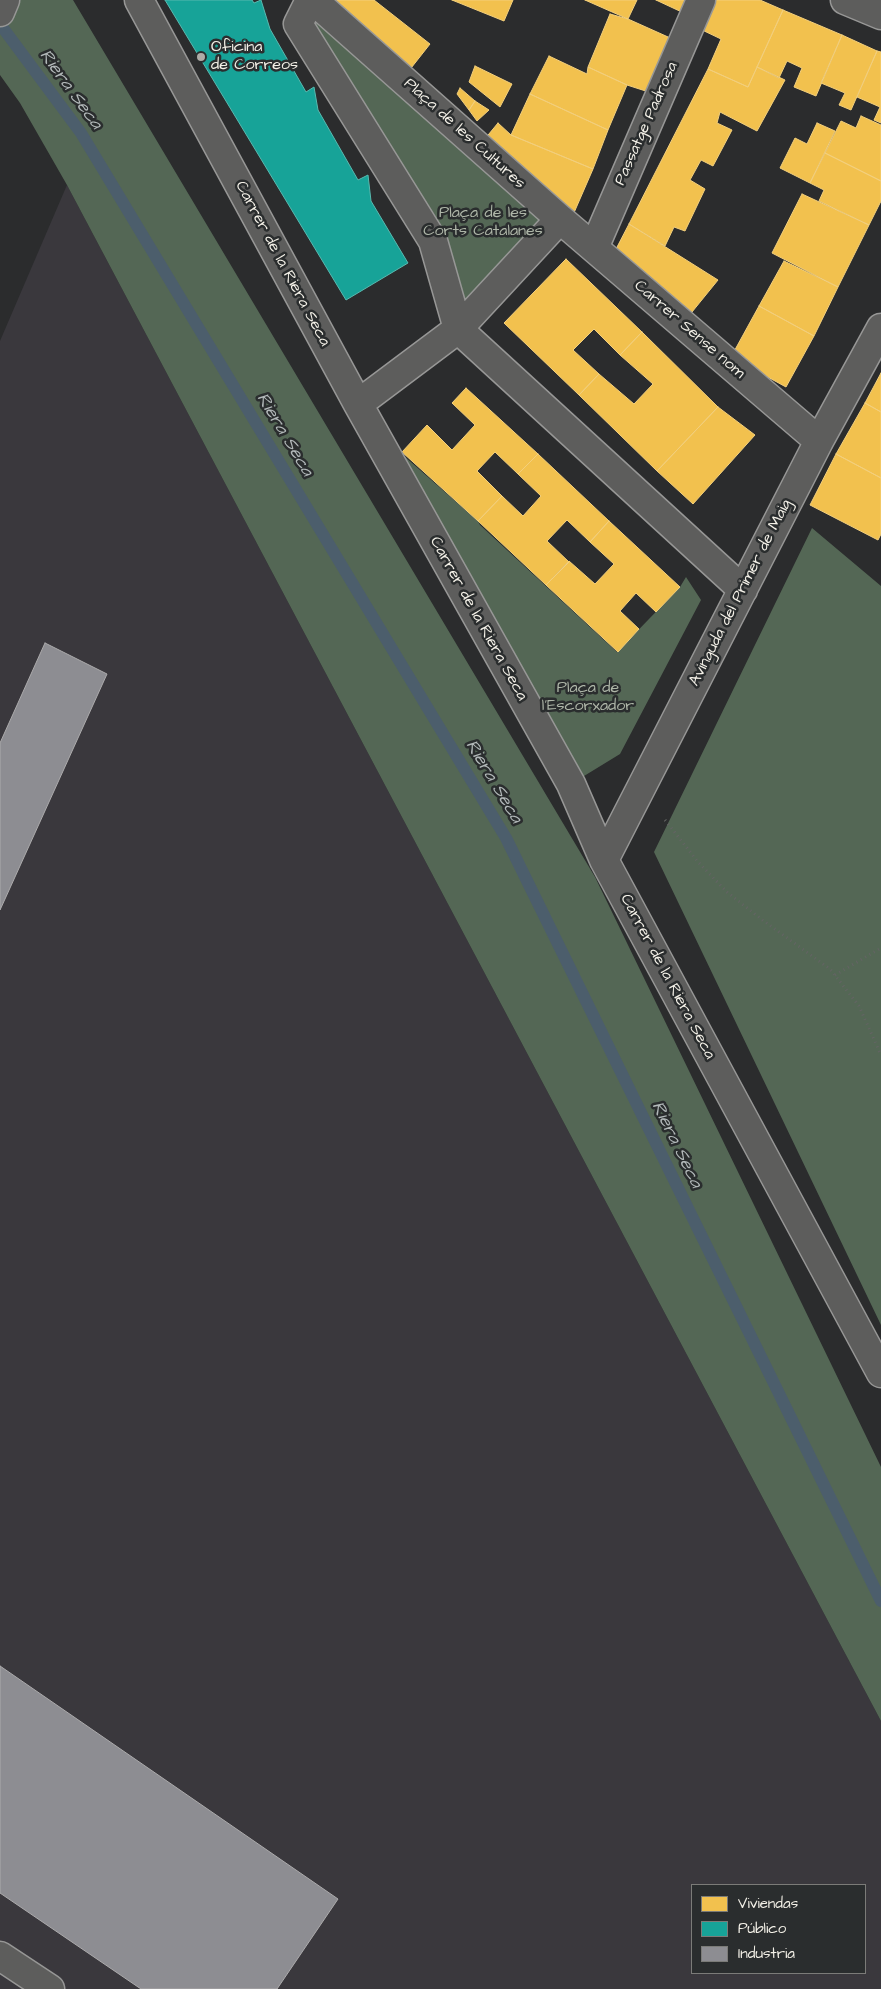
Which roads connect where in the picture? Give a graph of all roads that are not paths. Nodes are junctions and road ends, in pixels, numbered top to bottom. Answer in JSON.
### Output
{"nodes":[{"id":1,"x":5,"y":0,"type":"edge"},
{"id":2,"x":140,"y":0,"type":"edge"},
{"id":3,"x":312,"y":0,"type":"edge"},
{"id":4,"x":701,"y":0,"type":"edge"},
{"id":5,"x":845,"y":0,"type":"edge"},
{"id":6,"x":0,"y":12,"type":"edge"},
{"id":7,"x":881,"y":15,"type":"edge"},
{"id":8,"x":560,"y":219,"type":"junction"},
{"id":9,"x":594,"y":248,"type":"junction"},
{"id":10,"x":881,"y":328,"type":"edge"},
{"id":11,"x":458,"y":329,"type":"junction"},
{"id":12,"x":358,"y":404,"type":"junction"},
{"id":13,"x":820,"y":441,"type":"junction"},
{"id":14,"x":743,"y":590,"type":"junction"},
{"id":15,"x":604,"y":860,"type":"junction"},
{"id":16,"x":881,"y":1373,"type":"edge"},
{"id":17,"x":0,"y":1956,"type":"edge"},
{"id":18,"x":50,"y":1989,"type":"edge"}],
"edges":[{"from":1,"to":6,"type":"street"},
{"from":2,"to":12,"type":"street","name":"Carrer de la Riera Seca"},
{"from":3,"to":8,"type":"street","name":"Plaça de les Cultures"},
{"from":3,"to":11,"type":"street","name":"Plaça de les Cultures"},
{"from":4,"to":9,"type":"street","name":"Passatge Padrosa"},
{"from":5,"to":7,"type":"street"},
{"from":8,"to":9,"type":"street","name":"Carrer Sense nom"},
{"from":8,"to":11,"type":"street"},
{"from":9,"to":13,"type":"street","name":"Carrer Sense nom"},
{"from":10,"to":13,"type":"street","name":"Avinguda del Primer de Maig"},
{"from":11,"to":12,"type":"street"},
{"from":11,"to":14,"type":"street"},
{"from":12,"to":15,"type":"street","name":"Carrer de la Riera Seca"},
{"from":13,"to":14,"type":"street","name":"Avinguda del Primer de Maig"},
{"from":14,"to":15,"type":"street","name":"Avinguda del Primer de Maig"},
{"from":15,"to":16,"type":"street","name":"Carrer de la Riera Seca"},
{"from":17,"to":18,"type":"street"}]}
